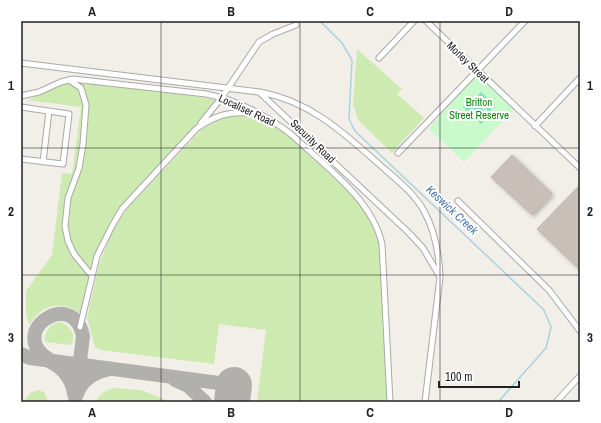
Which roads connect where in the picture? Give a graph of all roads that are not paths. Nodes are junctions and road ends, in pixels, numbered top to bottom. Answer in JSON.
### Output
{"nodes":[{"id":1,"x":414,"y":21,"type":"edge"},
{"id":2,"x":426,"y":21,"type":"edge"},
{"id":3,"x":524,"y":21,"type":"edge"},
{"id":4,"x":296,"y":25,"type":"dead end"},
{"id":5,"x":379,"y":58,"type":"dead end"},
{"id":6,"x":21,"y":63,"type":"edge"},
{"id":7,"x":477,"y":71,"type":"junction"},
{"id":8,"x":580,"y":78,"type":"edge"},
{"id":9,"x":69,"y":80,"type":"junction"},
{"id":10,"x":229,"y":87,"type":"junction"},
{"id":11,"x":259,"y":92,"type":"junction"},
{"id":12,"x":21,"y":96,"type":"edge"},
{"id":13,"x":222,"y":97,"type":"junction"},
{"id":14,"x":21,"y":107,"type":"edge"},
{"id":15,"x":49,"y":111,"type":"junction"},
{"id":16,"x":260,"y":115,"type":"junction"},
{"id":17,"x":535,"y":126,"type":"junction"},
{"id":18,"x":196,"y":129,"type":"junction"},
{"id":19,"x":398,"y":153,"type":"dead end"},
{"id":20,"x":21,"y":160,"type":"edge"},
{"id":21,"x":43,"y":162,"type":"junction"},
{"id":22,"x":580,"y":168,"type":"edge"},
{"id":23,"x":458,"y":201,"type":"dead end"},
{"id":24,"x":92,"y":276,"type":"junction"},
{"id":25,"x":440,"y":277,"type":"junction"},
{"id":26,"x":80,"y":327,"type":"dead end"},
{"id":27,"x":580,"y":332,"type":"edge"},
{"id":28,"x":580,"y":376,"type":"edge"},
{"id":29,"x":390,"y":402,"type":"edge"},
{"id":30,"x":425,"y":402,"type":"edge"},
{"id":31,"x":556,"y":402,"type":"edge"}],
"edges":[{"from":1,"to":5,"type":"street"},
{"from":2,"to":7,"type":"street","name":"Morley Street"},
{"from":3,"to":7,"type":"street"},
{"from":4,"to":10,"type":"street"},
{"from":6,"to":10,"type":"street"},
{"from":7,"to":17,"type":"street","name":"Morley Street"},
{"from":7,"to":19,"type":"street"},
{"from":8,"to":17,"type":"street"},
{"from":9,"to":12,"type":"street","name":"Localiser Road"},
{"from":9,"to":13,"type":"street","name":"Localiser Road"},
{"from":9,"to":24,"type":"street"},
{"from":10,"to":11,"type":"street"},
{"from":10,"to":13,"type":"street"},
{"from":11,"to":25,"type":"street","name":"Security Road"},
{"from":11,"to":25,"type":"street"},
{"from":13,"to":16,"type":"street","name":"Localiser Road"},
{"from":13,"to":18,"type":"street"},
{"from":14,"to":15,"type":"street"},
{"from":15,"to":21,"type":"street"},
{"from":15,"to":21,"type":"street"},
{"from":16,"to":18,"type":"street"},
{"from":16,"to":29,"type":"street","name":"Localiser Road"},
{"from":17,"to":22,"type":"street","name":"Morley Street"},
{"from":18,"to":24,"type":"street"},
{"from":20,"to":21,"type":"street"},
{"from":23,"to":27,"type":"street"},
{"from":24,"to":26,"type":"street"},
{"from":25,"to":30,"type":"street"},
{"from":28,"to":31,"type":"street"}]}
